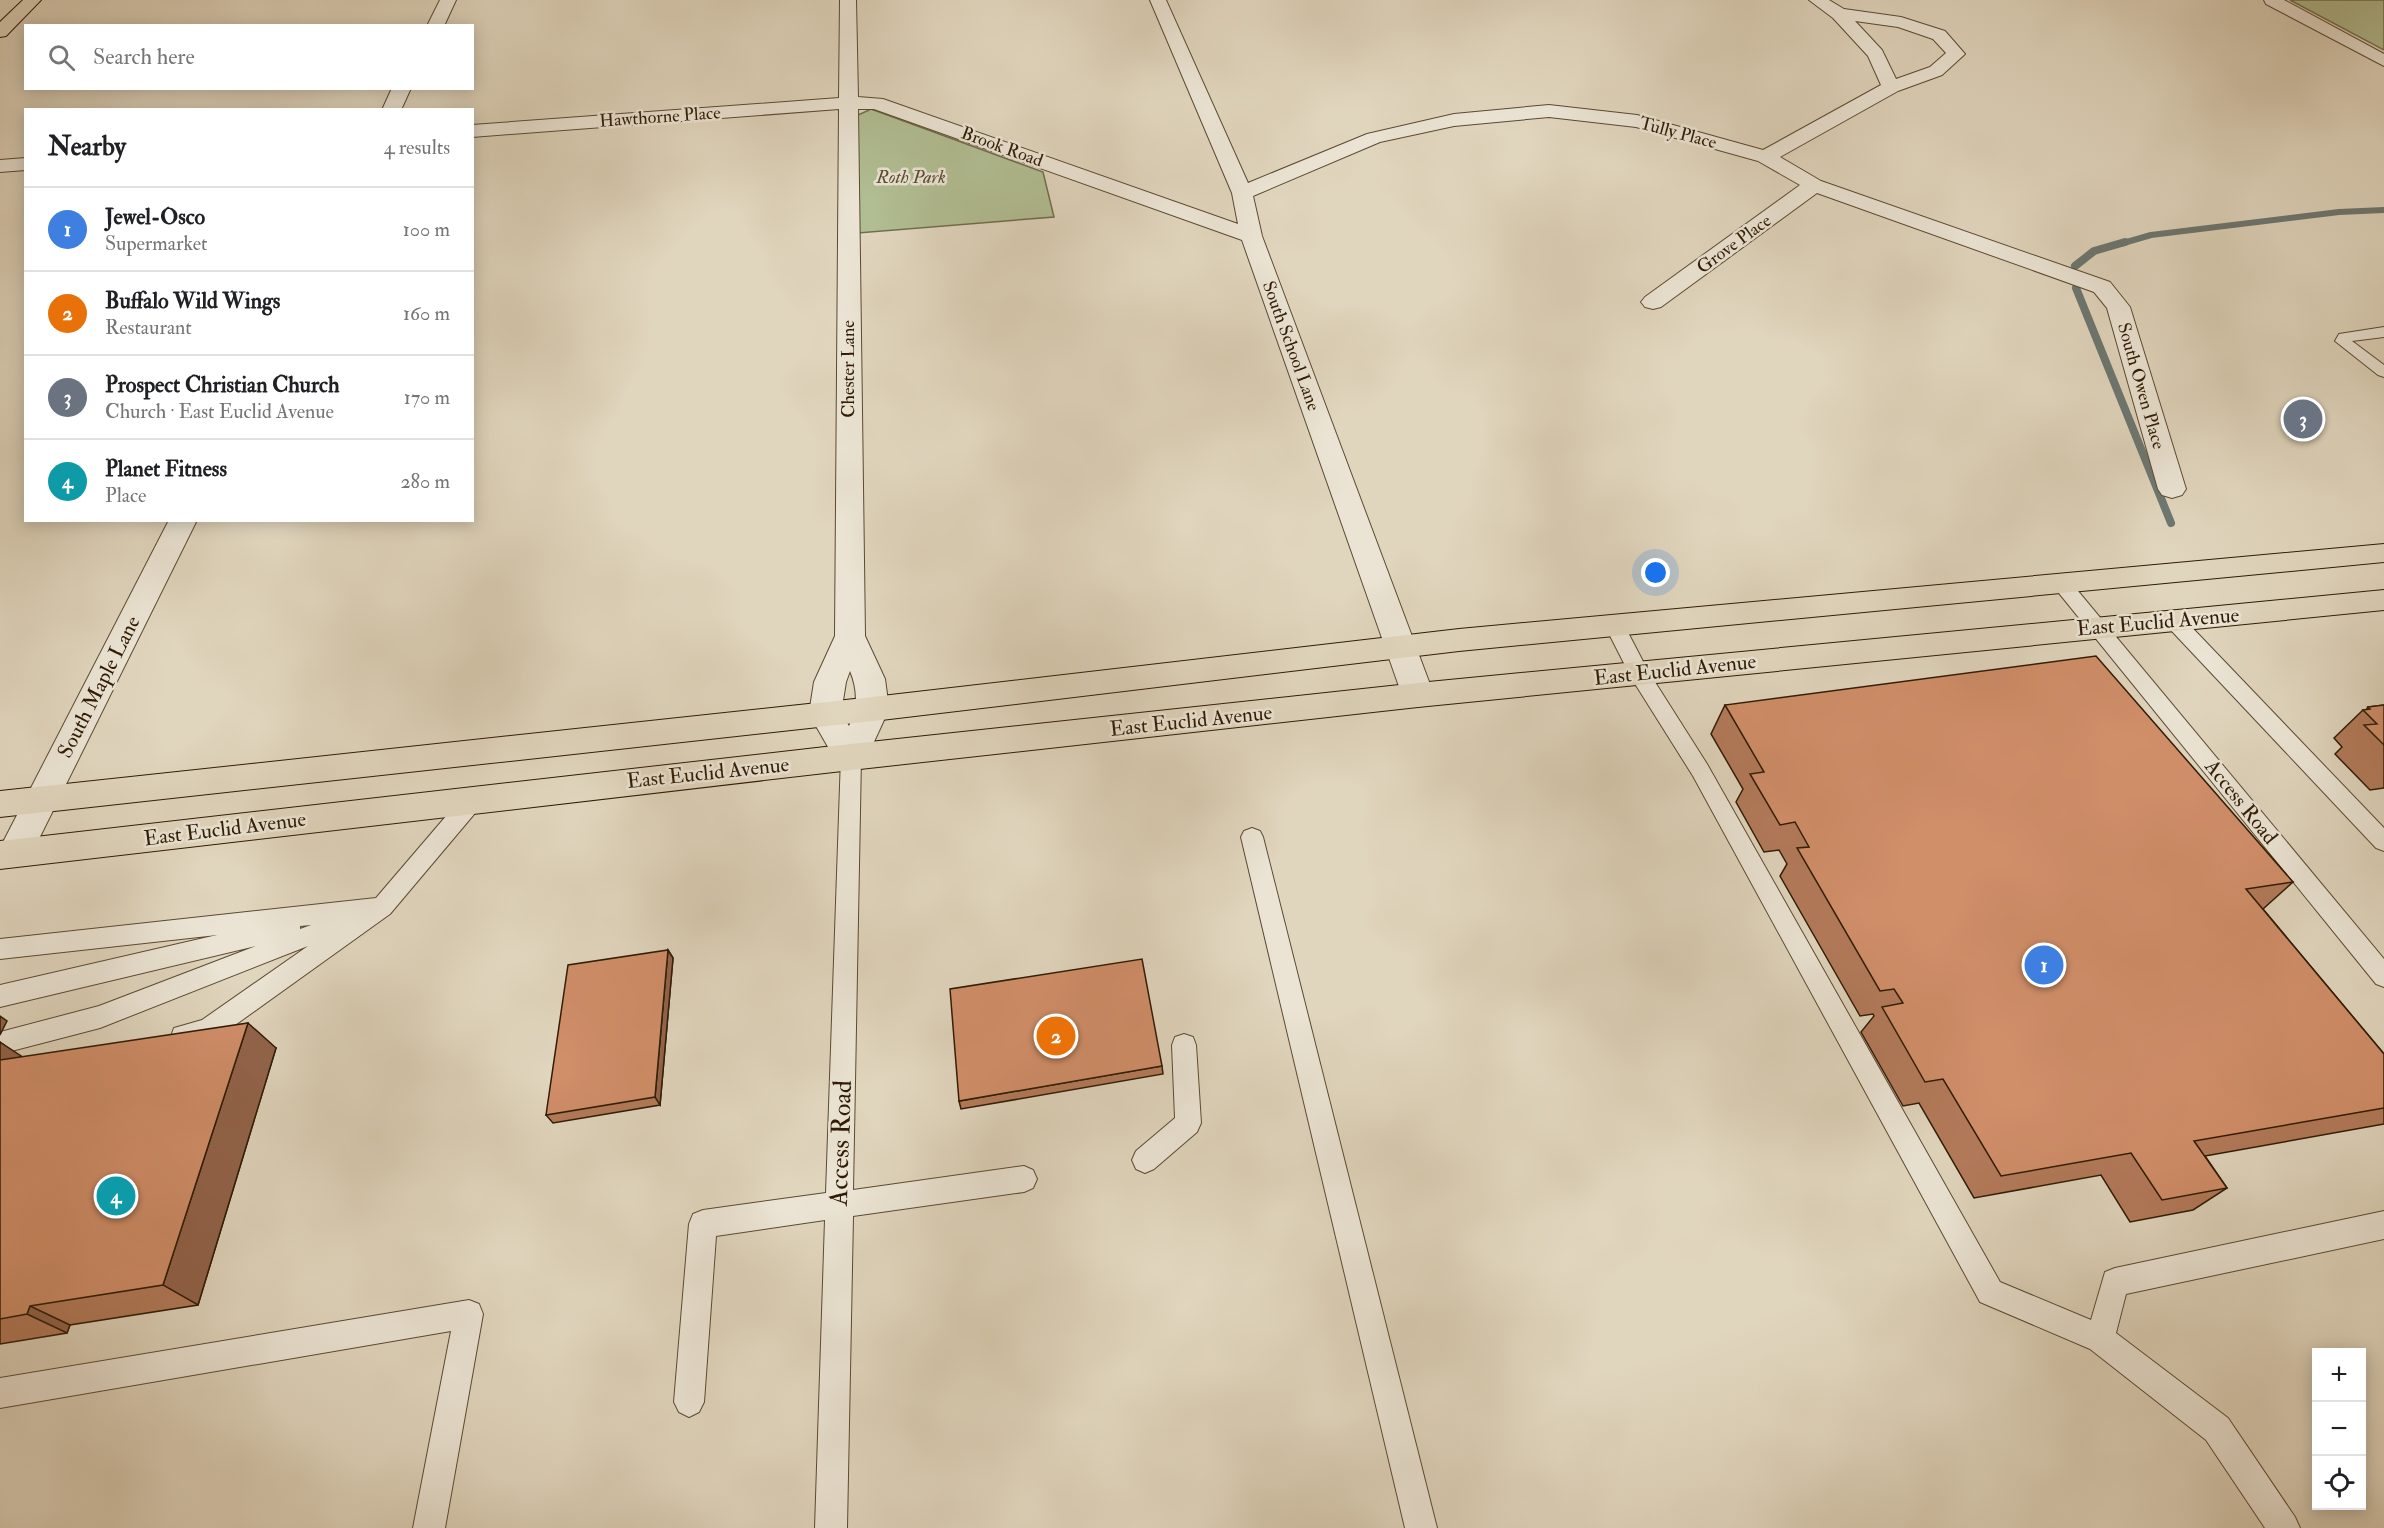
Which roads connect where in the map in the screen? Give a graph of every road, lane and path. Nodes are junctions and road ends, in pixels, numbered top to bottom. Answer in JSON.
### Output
{"nodes":[{"id":1,"x":33,"y":0,"type":"edge"},
{"id":2,"x":448,"y":0,"type":"edge"},
{"id":3,"x":848,"y":0,"type":"edge"},
{"id":4,"x":1158,"y":0,"type":"edge"},
{"id":5,"x":1817,"y":0,"type":"edge"},
{"id":6,"x":2272,"y":0,"type":"edge"},
{"id":7,"x":1839,"y":14,"type":"junction"},
{"id":8,"x":436,"y":24,"type":"edge"},
{"id":9,"x":0,"y":32,"type":"edge"},
{"id":10,"x":2384,"y":61,"type":"edge"},
{"id":11,"x":1891,"y":87,"type":"junction"},
{"id":12,"x":401,"y":90,"type":"edge"},
{"id":13,"x":847,"y":103,"type":"junction"},
{"id":14,"x":392,"y":108,"type":"edge"},
{"id":15,"x":474,"y":131,"type":"edge"},
{"id":16,"x":1766,"y":157,"type":"junction"},
{"id":17,"x":24,"y":164,"type":"edge"},
{"id":18,"x":0,"y":166,"type":"edge"},
{"id":19,"x":1814,"y":185,"type":"junction"},
{"id":20,"x":1242,"y":193,"type":"junction"},
{"id":21,"x":1251,"y":236,"type":"junction"},
{"id":22,"x":2102,"y":287,"type":"joint"},
{"id":23,"x":1653,"y":302,"type":"dead end"},
{"id":24,"x":2384,"y":332,"type":"edge"},
{"id":25,"x":2384,"y":372,"type":"edge"},
{"id":26,"x":2172,"y":489,"type":"dead end"},
{"id":27,"x":182,"y":522,"type":"edge"},
{"id":28,"x":2384,"y":553,"type":"edge"},
{"id":29,"x":2061,"y":583,"type":"junction"},
{"id":30,"x":2381,"y":603,"type":"edge"},
{"id":31,"x":2174,"y":621,"type":"junction"},
{"id":32,"x":1615,"y":626,"type":"junction"},
{"id":33,"x":2097,"y":628,"type":"junction"},
{"id":34,"x":850,"y":636,"type":"junction"},
{"id":35,"x":1401,"y":647,"type":"junction"},
{"id":36,"x":1639,"y":674,"type":"junction"},
{"id":37,"x":1418,"y":695,"type":"junction"},
{"id":38,"x":873,"y":709,"type":"junction"},
{"id":39,"x":825,"y":714,"type":"junction"},
{"id":40,"x":851,"y":757,"type":"junction"},
{"id":41,"x":42,"y":800,"type":"junction"},
{"id":42,"x":473,"y":800,"type":"junction"},
{"id":43,"x":0,"y":804,"type":"edge"},
{"id":44,"x":1252,"y":837,"type":"dead end"},
{"id":45,"x":2384,"y":842,"type":"edge"},
{"id":46,"x":8,"y":854,"type":"edge"},
{"id":47,"x":382,"y":906,"type":"junction"},
{"id":48,"x":0,"y":948,"type":"edge"},
{"id":49,"x":2384,"y":977,"type":"edge"},
{"id":50,"x":0,"y":996,"type":"edge"},
{"id":51,"x":163,"y":1040,"type":"edge"},
{"id":52,"x":0,"y":1043,"type":"edge"},
{"id":53,"x":1184,"y":1045,"type":"dead end"},
{"id":54,"x":1145,"y":1160,"type":"dead end"},
{"id":55,"x":1024,"y":1179,"type":"dead end"},
{"id":56,"x":840,"y":1206,"type":"junction"},
{"id":57,"x":2384,"y":1225,"type":"edge"},
{"id":58,"x":2100,"y":1339,"type":"junction"},
{"id":59,"x":0,"y":1393,"type":"edge"},
{"id":60,"x":689,"y":1402,"type":"dead end"},
{"id":61,"x":429,"y":1528,"type":"edge"},
{"id":62,"x":831,"y":1528,"type":"edge"},
{"id":63,"x":1421,"y":1528,"type":"edge"},
{"id":64,"x":2284,"y":1528,"type":"edge"}],
"edges":[{"from":1,"to":9,"type":"main road"},
{"from":2,"to":8,"type":"street"},
{"from":3,"to":13,"type":"street"},
{"from":4,"to":20,"type":"street","name":"South School Lane"},
{"from":5,"to":7,"type":"street"},
{"from":6,"to":10,"type":"street"},
{"from":7,"to":11,"type":"street"},
{"from":7,"to":11,"type":"street"},
{"from":11,"to":16,"type":"street"},
{"from":12,"to":14,"type":"street"},
{"from":13,"to":15,"type":"street","name":"Hawthorne Place"},
{"from":13,"to":21,"type":"street","name":"Brook Road"},
{"from":13,"to":34,"type":"street","name":"Chester Lane"},
{"from":16,"to":19,"type":"street","name":"Tully Place"},
{"from":16,"to":20,"type":"street","name":"Tully Place"},
{"from":17,"to":18,"type":"street"},
{"from":19,"to":22,"type":"street","name":"Tully Place"},
{"from":19,"to":23,"type":"street","name":"Grove Place"},
{"from":20,"to":21,"type":"street","name":"South School Lane"},
{"from":21,"to":35,"type":"street","name":"South School Lane"},
{"from":22,"to":26,"type":"street","name":"South Owen Place"},
{"from":24,"to":25,"type":"lane"},
{"from":27,"to":41,"type":"street","name":"South Maple Lane"},
{"from":28,"to":29,"type":"main road"},
{"from":29,"to":32,"type":"main road"},
{"from":29,"to":33,"type":"lane","name":"Access Road"},
{"from":30,"to":31,"type":"main road","name":"East Euclid Avenue"},
{"from":31,"to":33,"type":"main road","name":"East Euclid Avenue"},
{"from":31,"to":45,"type":"lane"},
{"from":32,"to":35,"type":"main road"},
{"from":32,"to":36,"type":"lane"},
{"from":33,"to":36,"type":"main road","name":"East Euclid Avenue"},
{"from":33,"to":49,"type":"lane","name":"Access Road"},
{"from":34,"to":38,"type":"street","name":"Chester Lane"},
{"from":34,"to":39,"type":"street","name":"Chester Lane"},
{"from":35,"to":37,"type":"street","name":"South School Lane"},
{"from":35,"to":38,"type":"main road"},
{"from":36,"to":37,"type":"main road","name":"East Euclid Avenue"},
{"from":36,"to":58,"type":"lane"},
{"from":37,"to":40,"type":"main road","name":"East Euclid Avenue"},
{"from":38,"to":39,"type":"main road"},
{"from":38,"to":40,"type":"street"},
{"from":39,"to":40,"type":"street"},
{"from":39,"to":41,"type":"main road"},
{"from":40,"to":42,"type":"main road","name":"East Euclid Avenue"},
{"from":40,"to":56,"type":"lane","name":"Access Road"},
{"from":41,"to":43,"type":"main road"},
{"from":41,"to":46,"type":"street","name":"South Maple Lane"},
{"from":42,"to":46,"type":"main road","name":"East Euclid Avenue"},
{"from":42,"to":47,"type":"lane"},
{"from":44,"to":63,"type":"lane"},
{"from":47,"to":48,"type":"lane"},
{"from":47,"to":50,"type":"lane"},
{"from":47,"to":51,"type":"lane"},
{"from":47,"to":52,"type":"lane"},
{"from":53,"to":54,"type":"lane"},
{"from":55,"to":56,"type":"lane"},
{"from":56,"to":60,"type":"lane"},
{"from":56,"to":62,"type":"lane","name":"Access Road"},
{"from":57,"to":58,"type":"lane"},
{"from":58,"to":64,"type":"lane"},
{"from":59,"to":61,"type":"lane"}]}
